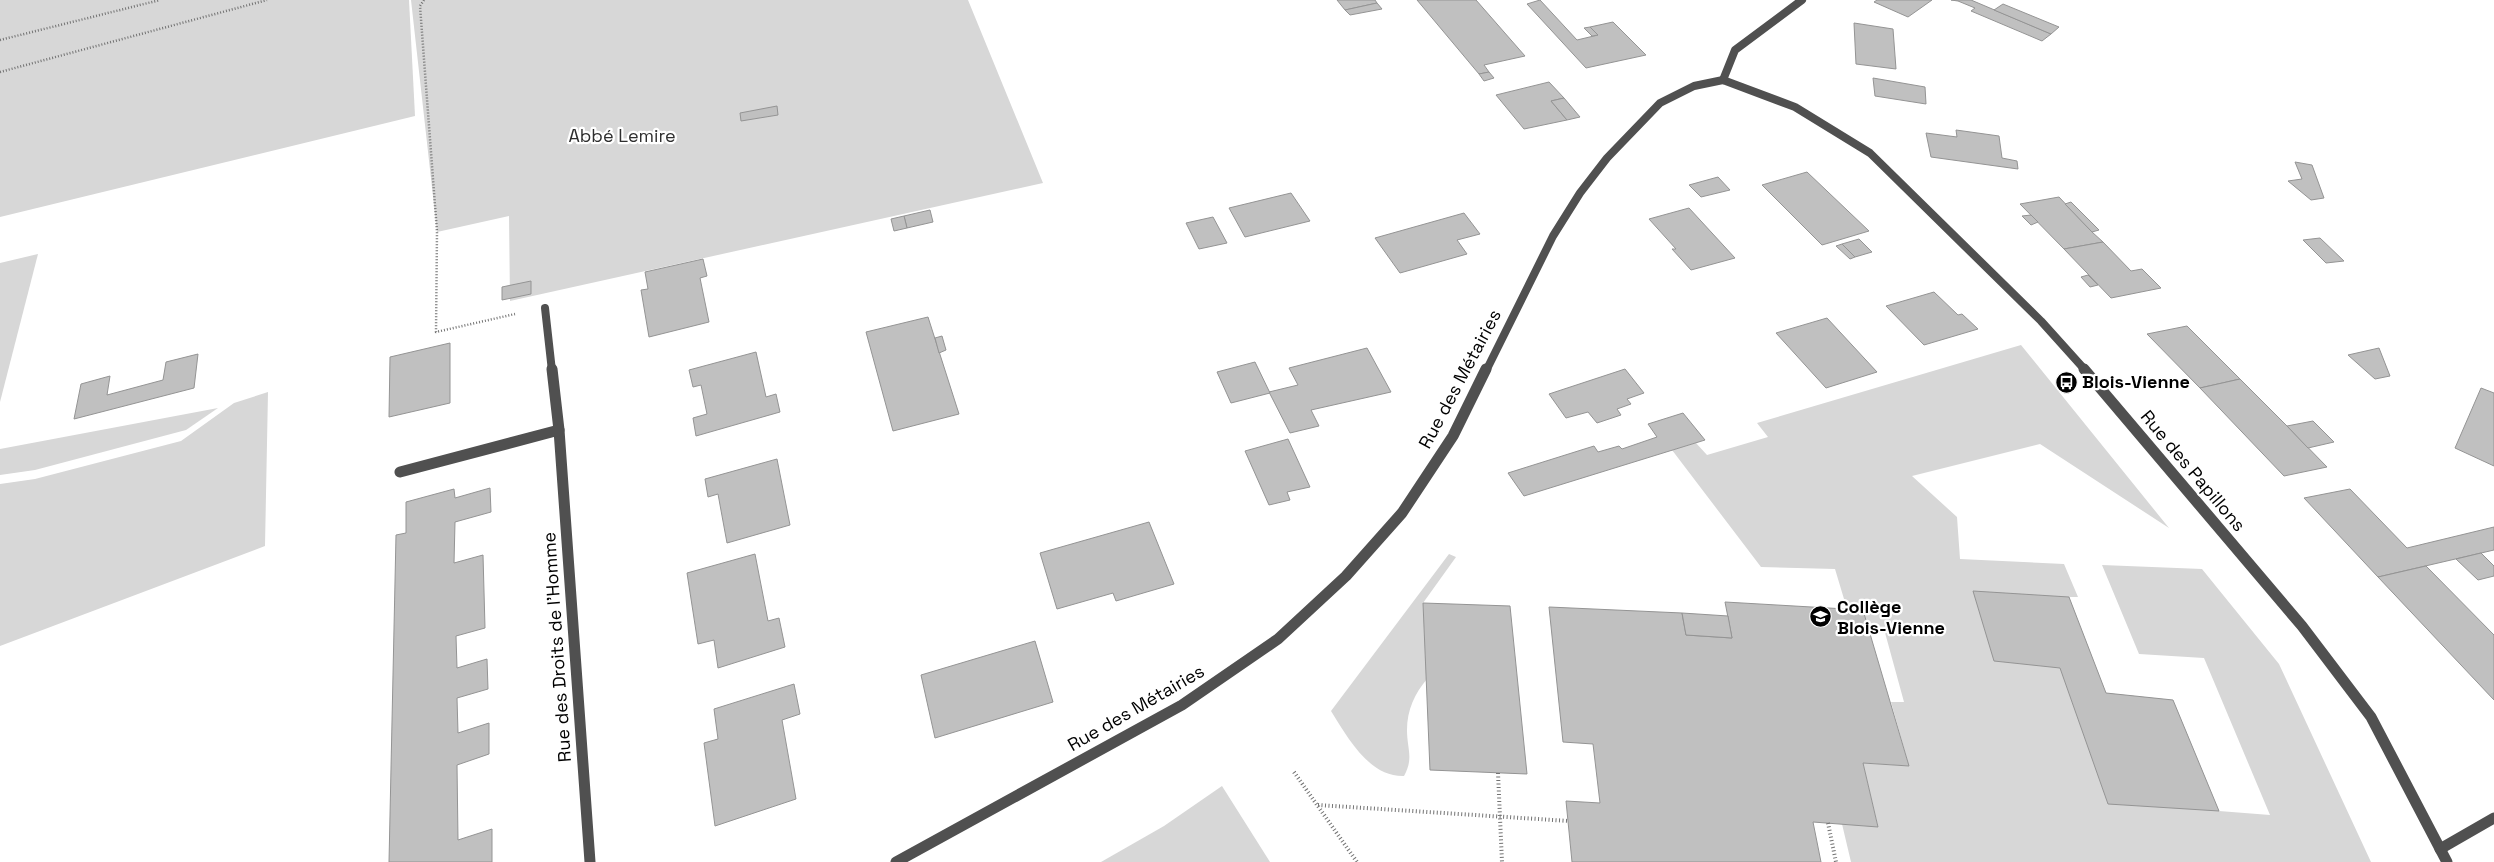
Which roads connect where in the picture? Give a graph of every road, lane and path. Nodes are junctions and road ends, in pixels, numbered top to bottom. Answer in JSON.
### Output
{"nodes":[{"id":1,"x":160,"y":0,"type":"edge"},
{"id":2,"x":267,"y":0,"type":"edge"},
{"id":3,"x":424,"y":0,"type":"edge"},
{"id":4,"x":1802,"y":0,"type":"edge"},
{"id":5,"x":0,"y":40,"type":"edge"},
{"id":6,"x":0,"y":72,"type":"edge"},
{"id":7,"x":1723,"y":80,"type":"junction"},
{"id":8,"x":545,"y":308,"type":"joint"},
{"id":9,"x":559,"y":430,"type":"junction"},
{"id":10,"x":400,"y":472,"type":"dead end"},
{"id":11,"x":1294,"y":772,"type":"dead end"},
{"id":12,"x":1498,"y":773,"type":"dead end"},
{"id":13,"x":1318,"y":805,"type":"junction"},
{"id":14,"x":1500,"y":816,"type":"junction"},
{"id":15,"x":2494,"y":818,"type":"edge"},
{"id":16,"x":1569,"y":821,"type":"dead end"},
{"id":17,"x":1828,"y":823,"type":"dead end"},
{"id":18,"x":2440,"y":849,"type":"junction"},
{"id":19,"x":590,"y":862,"type":"edge"},
{"id":20,"x":896,"y":862,"type":"edge"},
{"id":21,"x":1358,"y":862,"type":"edge"},
{"id":22,"x":1502,"y":862,"type":"edge"},
{"id":23,"x":1836,"y":862,"type":"edge"},
{"id":24,"x":2447,"y":862,"type":"edge"}],
"edges":[{"from":1,"to":5,"type":"path"},
{"from":2,"to":6,"type":"path"},
{"from":3,"to":8,"type":"path"},
{"from":4,"to":7,"type":"street"},
{"from":7,"to":18,"type":"street","name":"Rue des Papillons"},
{"from":7,"to":20,"type":"street","name":"Rue des Métairies"},
{"from":8,"to":9,"type":"street","name":"Rue des Droits de l'Homme"},
{"from":9,"to":10,"type":"street"},
{"from":9,"to":19,"type":"street","name":"Rue des Droits de l'Homme"},
{"from":11,"to":13,"type":"path"},
{"from":12,"to":14,"type":"path"},
{"from":13,"to":14,"type":"path"},
{"from":13,"to":21,"type":"path"},
{"from":14,"to":16,"type":"path"},
{"from":14,"to":22,"type":"path"},
{"from":15,"to":18,"type":"street"},
{"from":17,"to":23,"type":"path"},
{"from":18,"to":24,"type":"street","name":"Rue des Papillons"}]}
